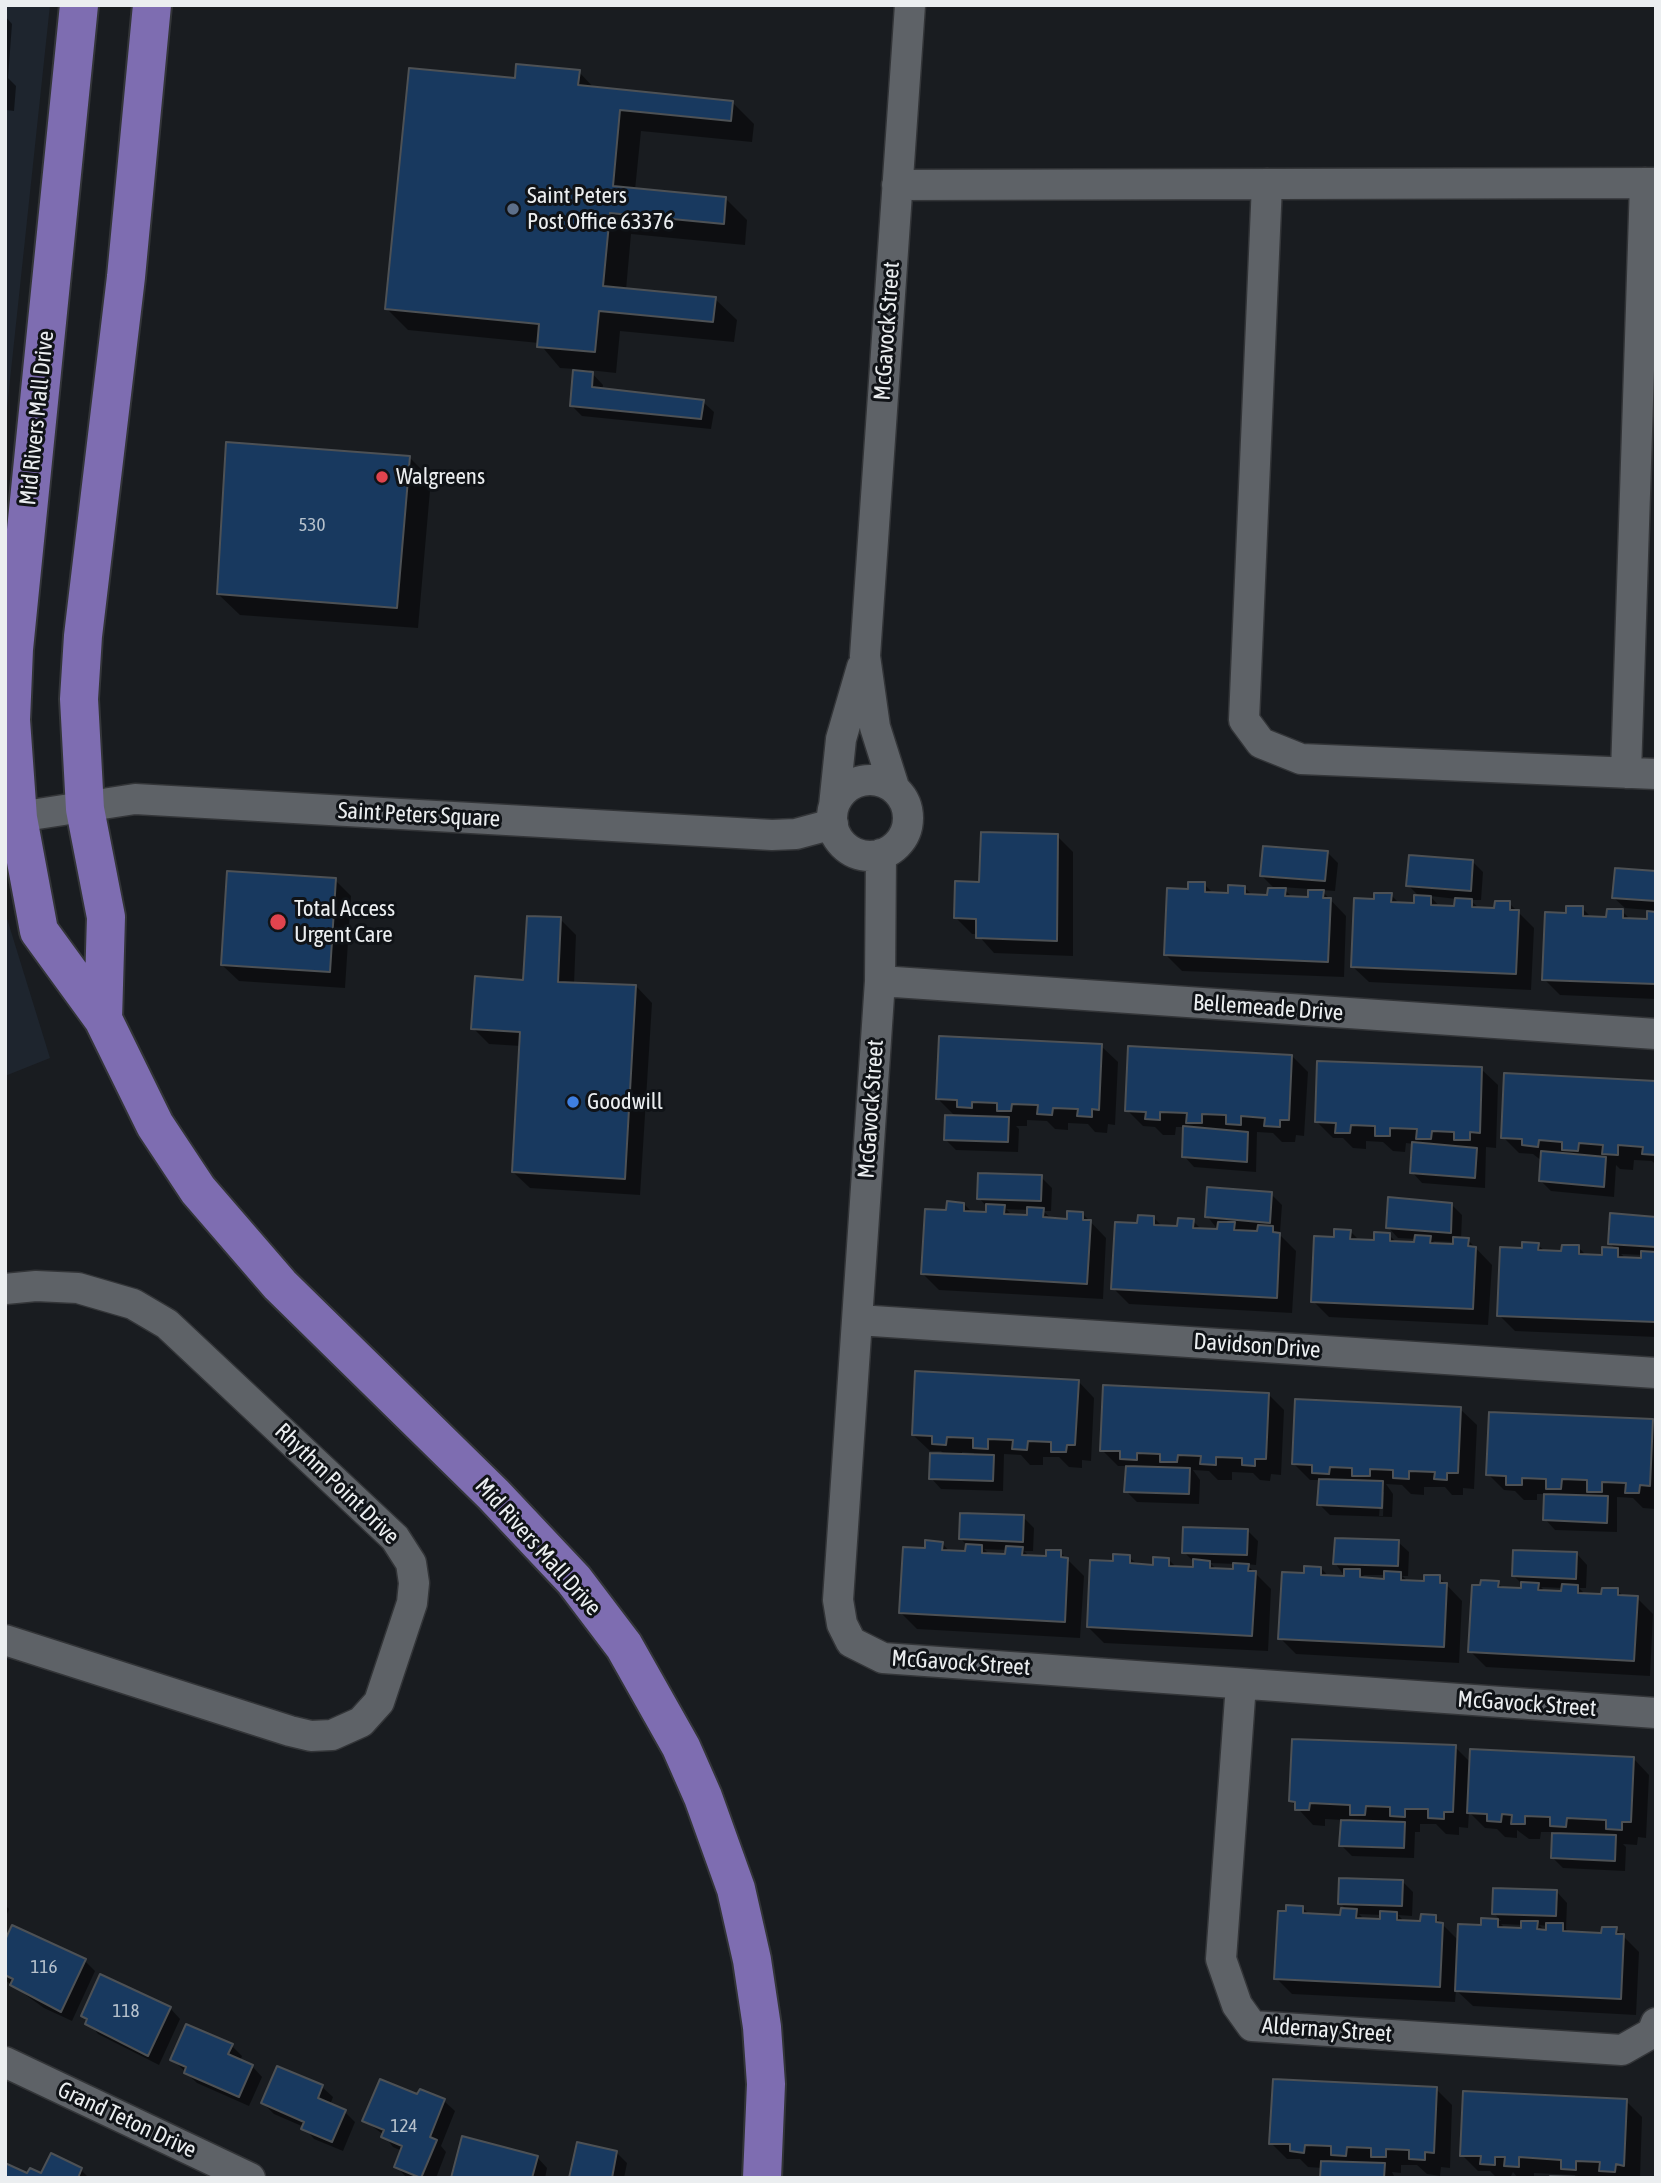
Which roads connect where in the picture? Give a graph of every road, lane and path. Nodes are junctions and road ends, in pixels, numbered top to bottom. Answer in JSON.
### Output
{"nodes":[{"id":1,"x":79,"y":5,"type":"edge"},
{"id":2,"x":152,"y":5,"type":"edge"},
{"id":3,"x":910,"y":5,"type":"edge"},
{"id":4,"x":1650,"y":183,"type":"edge"},
{"id":5,"x":1267,"y":184,"type":"junction"},
{"id":6,"x":897,"y":186,"type":"junction"},
{"id":7,"x":1648,"y":325,"type":"edge"},
{"id":8,"x":865,"y":656,"type":"junction"},
{"id":9,"x":1641,"y":774,"type":"edge"},
{"id":10,"x":894,"y":788,"type":"junction"},
{"id":11,"x":85,"y":808,"type":"junction"},
{"id":12,"x":833,"y":815,"type":"junction"},
{"id":13,"x":12,"y":819,"type":"edge"},
{"id":14,"x":881,"y":854,"type":"junction"},
{"id":15,"x":880,"y":981,"type":"junction"},
{"id":16,"x":103,"y":1019,"type":"junction"},
{"id":17,"x":1656,"y":1034,"type":"edge"},
{"id":18,"x":5,"y":1289,"type":"edge"},
{"id":19,"x":858,"y":1320,"type":"junction"},
{"id":20,"x":1656,"y":1373,"type":"edge"},
{"id":21,"x":5,"y":1640,"type":"edge"},
{"id":22,"x":1241,"y":1684,"type":"junction"},
{"id":23,"x":1656,"y":1713,"type":"edge"},
{"id":24,"x":1656,"y":2023,"type":"edge"},
{"id":25,"x":5,"y":2062,"type":"edge"},
{"id":26,"x":250,"y":2178,"type":"edge"},
{"id":27,"x":762,"y":2178,"type":"edge"}],
"edges":[{"from":1,"to":13,"type":"main road","name":"Mid Rivers Mall Drive"},
{"from":2,"to":11,"type":"main road","name":"Mid Rivers Mall Drive"},
{"from":3,"to":6,"type":"street","name":"McGavock Street"},
{"from":4,"to":5,"type":"street"},
{"from":4,"to":7,"type":"street"},
{"from":5,"to":6,"type":"street"},
{"from":5,"to":9,"type":"street"},
{"from":6,"to":8,"type":"street","name":"McGavock Street"},
{"from":7,"to":9,"type":"street"},
{"from":8,"to":10,"type":"street","name":"McGavock Street"},
{"from":8,"to":12,"type":"street","name":"McGavock Street"},
{"from":10,"to":12,"type":"street"},
{"from":10,"to":14,"type":"street"},
{"from":11,"to":12,"type":"street","name":"Saint Peters Square"},
{"from":11,"to":13,"type":"street","name":"Saint Peters Square"},
{"from":11,"to":16,"type":"main road","name":"Mid Rivers Mall Drive"},
{"from":12,"to":14,"type":"street"},
{"from":13,"to":16,"type":"main road","name":"Mid Rivers Mall Drive"},
{"from":14,"to":15,"type":"street","name":"McGavock Street"},
{"from":15,"to":17,"type":"street","name":"Bellemeade Drive"},
{"from":15,"to":19,"type":"street","name":"McGavock Street"},
{"from":16,"to":27,"type":"main road","name":"Mid Rivers Mall Drive"},
{"from":18,"to":21,"type":"street","name":"Rhythm Point Drive"},
{"from":19,"to":20,"type":"street","name":"Davidson Drive"},
{"from":19,"to":22,"type":"street","name":"McGavock Street"},
{"from":22,"to":23,"type":"street","name":"McGavock Street"},
{"from":22,"to":24,"type":"street","name":"Aldernay Street"},
{"from":25,"to":26,"type":"street","name":"Grand Teton Drive"}]}
